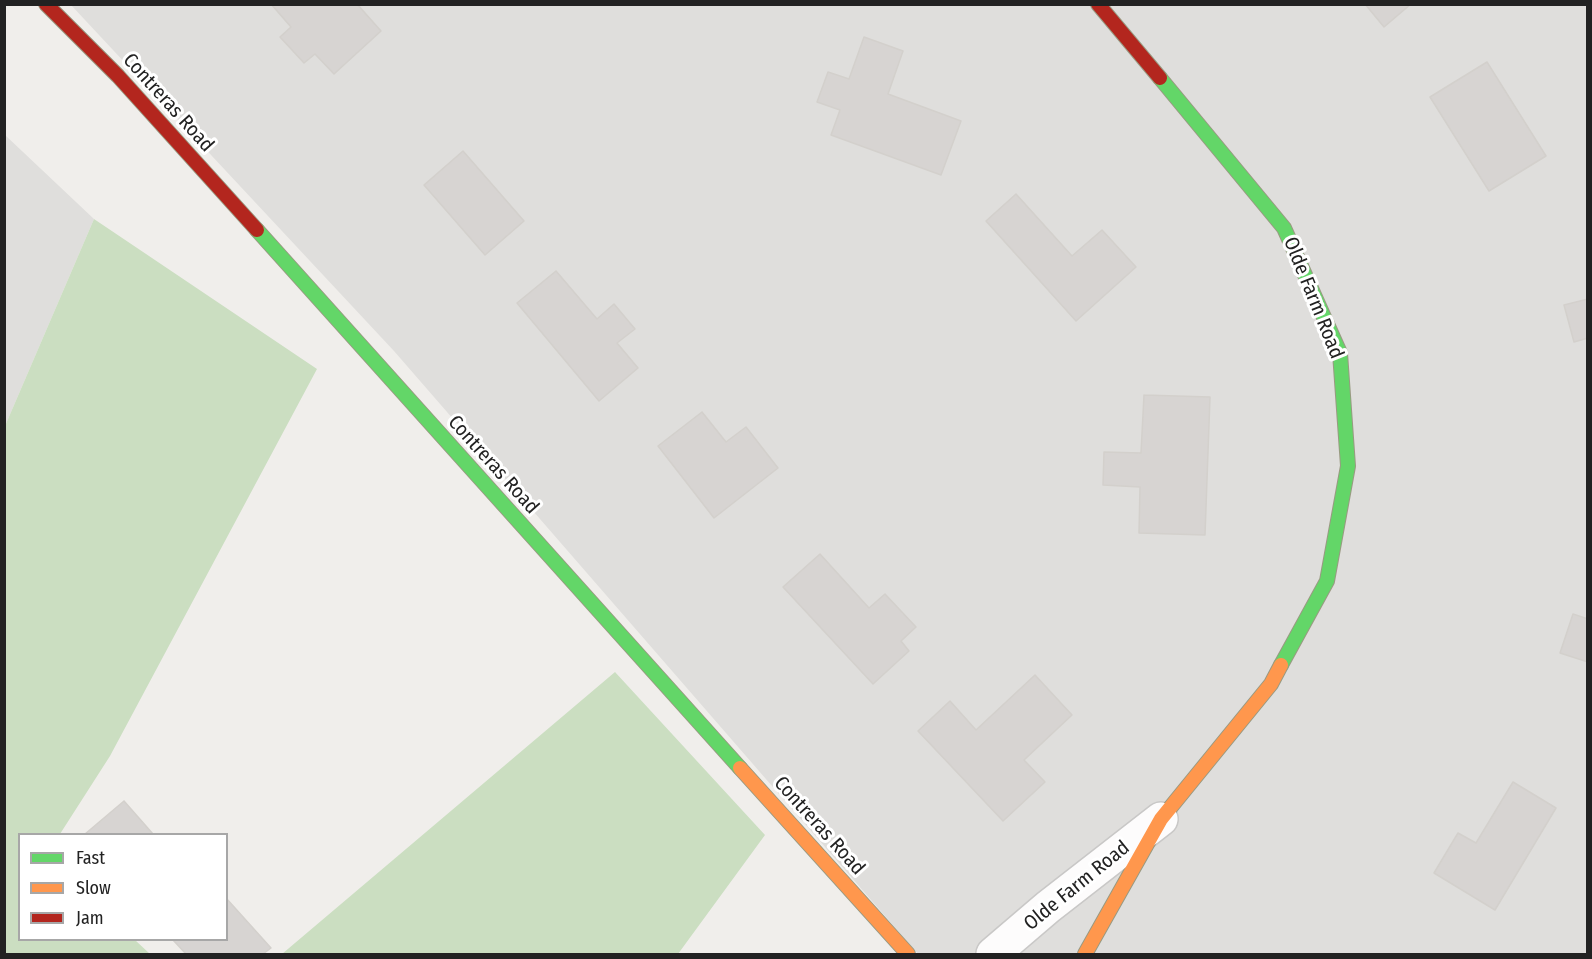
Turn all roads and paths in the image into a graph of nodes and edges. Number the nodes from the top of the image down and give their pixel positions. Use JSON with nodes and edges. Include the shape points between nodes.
{"nodes":[{"id":1,"x":46,"y":4,"type":"edge"},
{"id":2,"x":1107,"y":7,"type":"edge"},
{"id":3,"x":1161,"y":819,"type":"junction"},
{"id":4,"x":909,"y":954,"type":"edge"},
{"id":5,"x":993,"y":954,"type":"edge"},
{"id":6,"x":1085,"y":954,"type":"edge"}],
"edges":[{"from":1,"to":4,"type":"street","name":"Contreras Road","via":[[118,76]]},
{"from":2,"to":3,"type":"street","name":"Olde Farm Road","via":[[1284,228],[1340,353],[1348,466],[1327,581],[1271,684]]},
{"from":3,"to":5,"type":"street","name":"Olde Farm Road"},
{"from":3,"to":6,"type":"street","name":"Olde Farm Road"}]}
